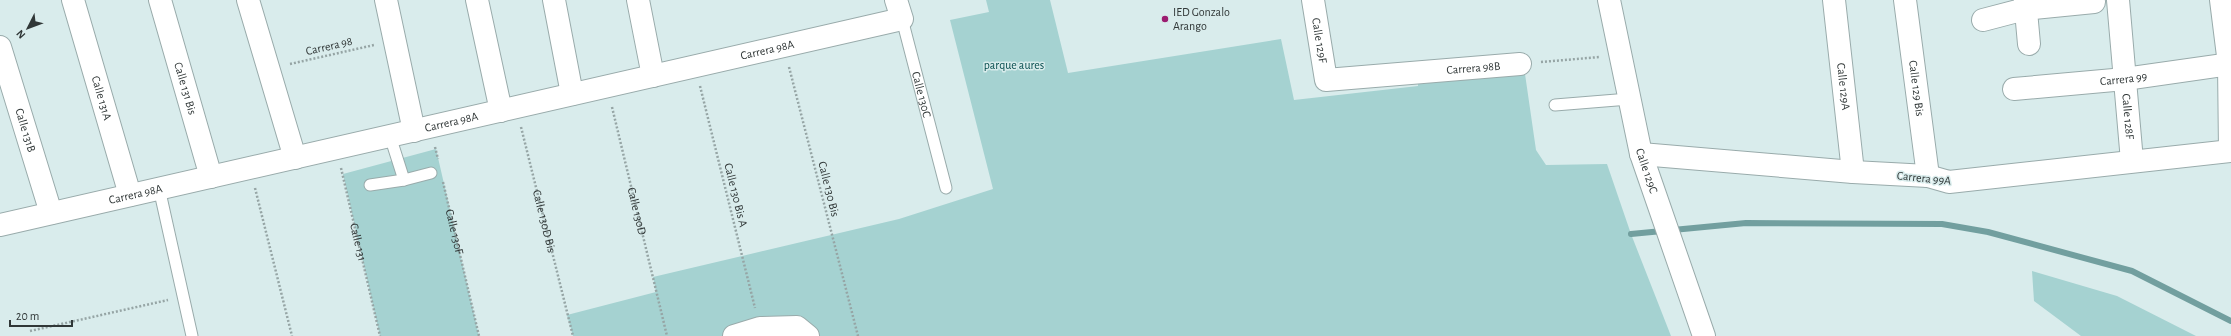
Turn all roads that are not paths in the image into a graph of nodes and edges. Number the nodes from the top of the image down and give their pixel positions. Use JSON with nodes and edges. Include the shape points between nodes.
{"nodes":[{"id":1,"x":73,"y":0,"type":"edge"},
{"id":2,"x":160,"y":0,"type":"edge"},
{"id":3,"x":248,"y":0,"type":"edge"},
{"id":4,"x":386,"y":0,"type":"edge"},
{"id":5,"x":478,"y":0,"type":"edge"},
{"id":6,"x":554,"y":0,"type":"edge"},
{"id":7,"x":638,"y":0,"type":"edge"},
{"id":8,"x":1318,"y":0,"type":"edge"},
{"id":9,"x":1609,"y":0,"type":"edge"},
{"id":10,"x":1834,"y":0,"type":"edge"},
{"id":11,"x":1905,"y":0,"type":"edge"},
{"id":12,"x":2118,"y":0,"type":"edge"},
{"id":13,"x":2221,"y":0,"type":"edge"},
{"id":14,"x":2094,"y":2,"type":"dead end"},
{"id":15,"x":2025,"y":5,"type":"edge"},
{"id":16,"x":899,"y":10,"type":"edge"},
{"id":17,"x":1983,"y":20,"type":"dead end"},
{"id":18,"x":2029,"y":44,"type":"dead end"},
{"id":19,"x":0,"y":47,"type":"edge"},
{"id":20,"x":1520,"y":64,"type":"road end"},
{"id":21,"x":2230,"y":64,"type":"edge"},
{"id":22,"x":653,"y":76,"type":"junction"},
{"id":23,"x":2125,"y":79,"type":"junction"},
{"id":24,"x":1326,"y":80,"type":"joint"},
{"id":25,"x":2014,"y":89,"type":"dead end"},
{"id":26,"x":572,"y":94,"type":"junction"},
{"id":27,"x":1629,"y":99,"type":"junction"},
{"id":28,"x":1554,"y":104,"type":"dead end"},
{"id":29,"x":508,"y":109,"type":"junction"},
{"id":30,"x":422,"y":129,"type":"junction"},
{"id":31,"x":390,"y":136,"type":"junction"},
{"id":32,"x":2231,"y":152,"type":"edge"},
{"id":33,"x":1641,"y":154,"type":"junction"},
{"id":34,"x":294,"y":158,"type":"junction"},
{"id":35,"x":2132,"y":161,"type":"junction"},
{"id":36,"x":1853,"y":172,"type":"junction"},
{"id":37,"x":431,"y":173,"type":"dead end"},
{"id":38,"x":1928,"y":176,"type":"junction"},
{"id":39,"x":211,"y":177,"type":"junction"},
{"id":40,"x":404,"y":180,"type":"junction"},
{"id":41,"x":370,"y":185,"type":"dead end"},
{"id":42,"x":159,"y":188,"type":"junction"},
{"id":43,"x":946,"y":188,"type":"dead end"},
{"id":44,"x":130,"y":196,"type":"junction"},
{"id":45,"x":51,"y":213,"type":"junction"},
{"id":46,"x":0,"y":225,"type":"edge"},
{"id":47,"x":803,"y":332,"type":"edge"},
{"id":48,"x":192,"y":336,"type":"edge"},
{"id":49,"x":734,"y":336,"type":"edge"},
{"id":50,"x":1704,"y":336,"type":"edge"}],
"edges":[{"from":1,"to":44,"type":"street","name":"Calle 131A"},
{"from":2,"to":39,"type":"street","name":"Calle 131 Bis"},
{"from":3,"to":34,"type":"street"},
{"from":4,"to":30,"type":"street","via":[[394,40]]},
{"from":5,"to":29,"type":"street"},
{"from":6,"to":26,"type":"street"},
{"from":7,"to":22,"type":"street"},
{"from":8,"to":24,"type":"street","name":"Calle 129F"},
{"from":9,"to":27,"type":"street","name":"Calle 129C"},
{"from":10,"to":36,"type":"street","name":"Calle 129A"},
{"from":11,"to":38,"type":"street","name":"Calle 129 Bis"},
{"from":12,"to":23,"type":"street","name":"Calle 128F"},
{"from":13,"to":21,"type":"street"},
{"from":14,"to":15,"type":"street"},
{"from":15,"to":17,"type":"street"},
{"from":15,"to":18,"type":"street"},
{"from":16,"to":22,"type":"street","name":"Carrera 98A","via":[[783,46]]},
{"from":16,"to":43,"type":"lane","name":"Calle 130C"},
{"from":19,"to":45,"type":"street","name":"Calle 131B"},
{"from":20,"to":24,"type":"street","name":"Carrera 98B"},
{"from":21,"to":23,"type":"street","name":"Carrera 99"},
{"from":21,"to":32,"type":"street"},
{"from":22,"to":26,"type":"street","name":"Carrera 98A"},
{"from":23,"to":25,"type":"street","name":"Carrera 99"},
{"from":23,"to":35,"type":"street","name":"Calle 128F"},
{"from":26,"to":29,"type":"street","name":"Carrera 98A"},
{"from":27,"to":28,"type":"lane"},
{"from":27,"to":33,"type":"street","name":"Calle 129C"},
{"from":29,"to":30,"type":"street","name":"Carrera 98A"},
{"from":30,"to":31,"type":"street","name":"Carrera 98A"},
{"from":31,"to":34,"type":"street","name":"Carrera 98A"},
{"from":31,"to":40,"type":"lane"},
{"from":32,"to":35,"type":"street","name":"Carrera 99A"},
{"from":33,"to":36,"type":"street","name":"Carrera 99A"},
{"from":33,"to":50,"type":"street","name":"Calle 129C"},
{"from":34,"to":39,"type":"street","name":"Carrera 98A"},
{"from":35,"to":38,"type":"street","name":"Carrera 99A","via":[[1949,182]]},
{"from":36,"to":38,"type":"street","name":"Carrera 99A"},
{"from":37,"to":40,"type":"lane"},
{"from":39,"to":42,"type":"street","name":"Carrera 98A"},
{"from":40,"to":41,"type":"lane"},
{"from":42,"to":44,"type":"street","name":"Carrera 98A"},
{"from":42,"to":48,"type":"lane"},
{"from":44,"to":45,"type":"street","name":"Carrera 98A"},
{"from":45,"to":46,"type":"street","name":"Carrera 98A"},
{"from":47,"to":49,"type":"street","via":[[760,328]]}]}
